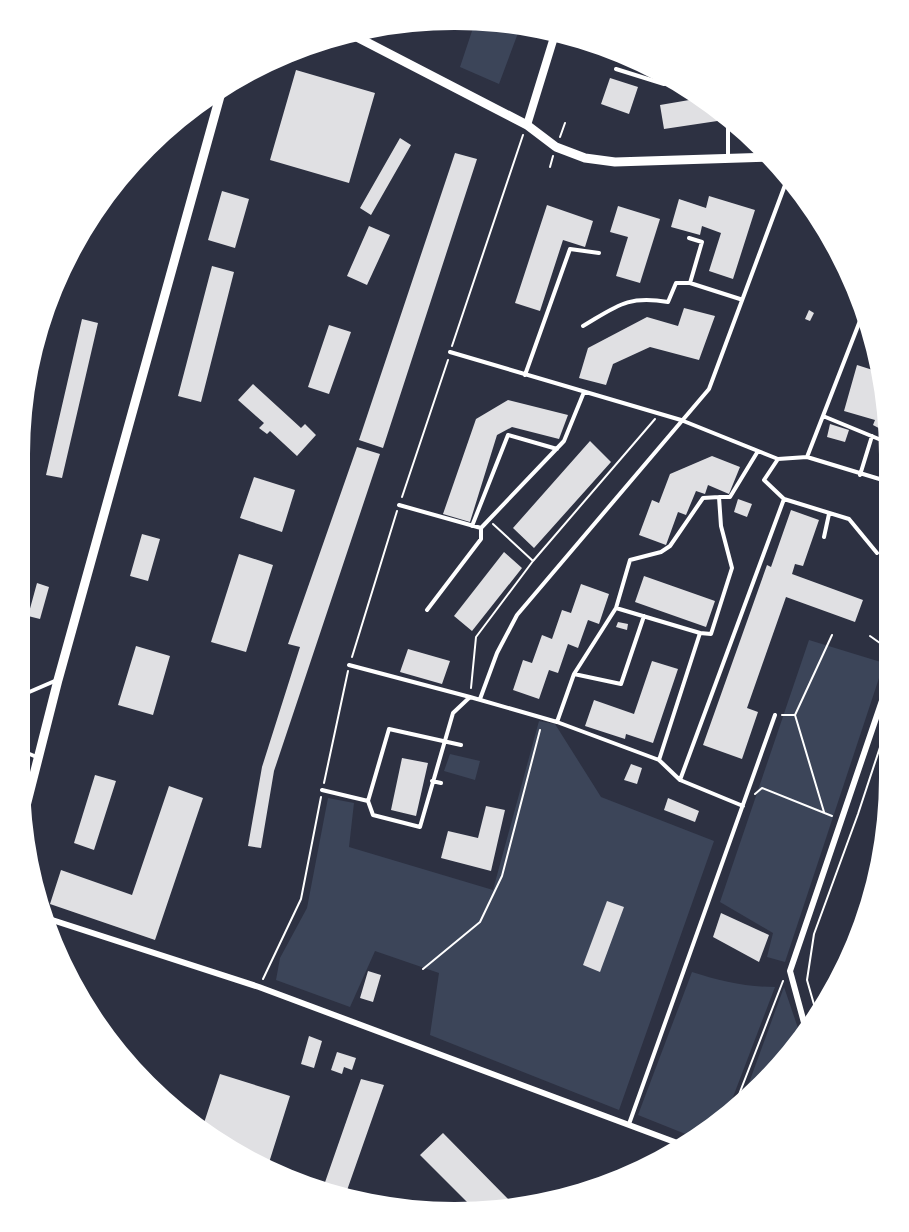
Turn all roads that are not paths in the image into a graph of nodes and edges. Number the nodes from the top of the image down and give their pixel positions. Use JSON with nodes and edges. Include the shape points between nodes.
{"nodes":[{"id":1,"x":363,"y":40,"type":"edge"},
{"id":2,"x":552,"y":41,"type":"edge"},
{"id":3,"x":616,"y":69,"type":"dead end"},
{"id":4,"x":657,"y":82,"type":"edge"},
{"id":5,"x":218,"y":103,"type":"edge"},
{"id":6,"x":527,"y":125,"type":"junction"},
{"id":7,"x":728,"y":130,"type":"edge"},
{"id":8,"x":758,"y":158,"type":"edge"},
{"id":9,"x":728,"y":159,"type":"junction"},
{"id":10,"x":784,"y":187,"type":"edge"},
{"id":11,"x":689,"y":238,"type":"dead end"},
{"id":12,"x":599,"y":254,"type":"dead end"},
{"id":13,"x":690,"y":283,"type":"junction"},
{"id":14,"x":740,"y":299,"type":"junction"},
{"id":15,"x":858,"y":325,"type":"edge"},
{"id":16,"x":583,"y":326,"type":"dead end"},
{"id":17,"x":450,"y":352,"type":"road end"},
{"id":18,"x":525,"y":375,"type":"junction"},
{"id":19,"x":584,"y":392,"type":"junction"},
{"id":20,"x":823,"y":416,"type":"junction"},
{"id":21,"x":681,"y":420,"type":"junction"},
{"id":22,"x":872,"y":436,"type":"junction"},
{"id":23,"x":878,"y":439,"type":"edge"},
{"id":24,"x":557,"y":449,"type":"junction"},
{"id":25,"x":758,"y":451,"type":"junction"},
{"id":26,"x":807,"y":457,"type":"junction"},
{"id":27,"x":778,"y":459,"type":"junction"},
{"id":28,"x":860,"y":475,"type":"junction"},
{"id":29,"x":879,"y":479,"type":"edge"},
{"id":30,"x":719,"y":497,"type":"junction"},
{"id":31,"x":784,"y":499,"type":"junction"},
{"id":32,"x":399,"y":505,"type":"road end"},
{"id":33,"x":829,"y":514,"type":"junction"},
{"id":34,"x":472,"y":526,"type":"junction"},
{"id":35,"x":481,"y":528,"type":"junction"},
{"id":36,"x":824,"y":537,"type":"dead end"},
{"id":37,"x":877,"y":553,"type":"dead end"},
{"id":38,"x":616,"y":608,"type":"junction"},
{"id":39,"x":427,"y":610,"type":"dead end"},
{"id":40,"x":644,"y":615,"type":"junction"},
{"id":41,"x":700,"y":633,"type":"junction"},
{"id":42,"x":349,"y":665,"type":"road end"},
{"id":43,"x":574,"y":674,"type":"junction"},
{"id":44,"x":58,"y":680,"type":"junction"},
{"id":45,"x":30,"y":692,"type":"edge"},
{"id":46,"x":470,"y":697,"type":"junction"},
{"id":47,"x":480,"y":699,"type":"junction"},
{"id":48,"x":879,"y":709,"type":"edge"},
{"id":49,"x":775,"y":715,"type":"road end"},
{"id":50,"x":557,"y":722,"type":"junction"},
{"id":51,"x":444,"y":741,"type":"junction"},
{"id":52,"x":461,"y":745,"type":"dead end"},
{"id":53,"x":30,"y":754,"type":"edge"},
{"id":54,"x":39,"y":758,"type":"junction"},
{"id":55,"x":659,"y":760,"type":"junction"},
{"id":56,"x":680,"y":780,"type":"junction"},
{"id":57,"x":432,"y":781,"type":"junction"},
{"id":58,"x":441,"y":783,"type":"dead end"},
{"id":59,"x":30,"y":790,"type":"edge"},
{"id":60,"x":322,"y":790,"type":"road end"},
{"id":61,"x":368,"y":801,"type":"junction"},
{"id":62,"x":743,"y":806,"type":"junction"},
{"id":63,"x":55,"y":921,"type":"edge"},
{"id":64,"x":803,"y":1019,"type":"edge"},
{"id":65,"x":629,"y":1124,"type":"junction"},
{"id":66,"x":673,"y":1141,"type":"edge"}],
"edges":[{"from":1,"to":6,"type":"main road"},
{"from":2,"to":6,"type":"street"},
{"from":3,"to":4,"type":"lane"},
{"from":5,"to":44,"type":"main road"},
{"from":6,"to":9,"type":"main road","via":[[556,147],[585,158],[615,162]]},
{"from":7,"to":9,"type":"lane"},
{"from":8,"to":9,"type":"main road"},
{"from":10,"to":14,"type":"lane"},
{"from":11,"to":13,"type":"lane","via":[[702,242]]},
{"from":12,"to":18,"type":"lane","via":[[570,249]]},
{"from":13,"to":14,"type":"lane"},
{"from":13,"to":16,"type":"lane","via":[[676,283],[668,302],[645,298],[622,302]]},
{"from":14,"to":21,"type":"lane","via":[[709,389]]},
{"from":15,"to":20,"type":"lane"},
{"from":17,"to":18,"type":"lane"},
{"from":18,"to":19,"type":"lane"},
{"from":19,"to":21,"type":"lane"},
{"from":19,"to":24,"type":"lane"},
{"from":20,"to":22,"type":"lane"},
{"from":20,"to":26,"type":"lane"},
{"from":21,"to":25,"type":"lane"},
{"from":21,"to":47,"type":"lane","via":[[517,615]]},
{"from":22,"to":23,"type":"lane"},
{"from":22,"to":28,"type":"lane"},
{"from":24,"to":34,"type":"lane","via":[[508,435]]},
{"from":24,"to":35,"type":"lane"},
{"from":25,"to":27,"type":"lane"},
{"from":25,"to":30,"type":"lane","via":[[730,498]]},
{"from":26,"to":27,"type":"lane"},
{"from":26,"to":28,"type":"lane"},
{"from":27,"to":31,"type":"lane","via":[[764,480]]},
{"from":28,"to":29,"type":"lane"},
{"from":30,"to":38,"type":"lane","via":[[703,498],[670,546],[630,560]]},
{"from":30,"to":41,"type":"lane","via":[[721,526],[732,568],[711,634]]},
{"from":31,"to":33,"type":"lane"},
{"from":31,"to":56,"type":"lane"},
{"from":32,"to":34,"type":"lane"},
{"from":33,"to":36,"type":"lane"},
{"from":33,"to":37,"type":"lane","via":[[849,519]]},
{"from":34,"to":35,"type":"lane"},
{"from":35,"to":39,"type":"lane","via":[[482,539]]},
{"from":38,"to":40,"type":"lane"},
{"from":38,"to":43,"type":"lane"},
{"from":40,"to":41,"type":"lane"},
{"from":40,"to":43,"type":"lane","via":[[621,684]]},
{"from":41,"to":55,"type":"lane"},
{"from":42,"to":46,"type":"lane"},
{"from":43,"to":50,"type":"lane"},
{"from":44,"to":45,"type":"lane"},
{"from":44,"to":54,"type":"main road"},
{"from":46,"to":47,"type":"lane"},
{"from":46,"to":51,"type":"lane","via":[[453,713]]},
{"from":47,"to":50,"type":"lane"},
{"from":48,"to":64,"type":"street","via":[[790,971]]},
{"from":49,"to":62,"type":"lane"},
{"from":50,"to":55,"type":"lane"},
{"from":51,"to":52,"type":"lane"},
{"from":51,"to":57,"type":"lane"},
{"from":51,"to":61,"type":"lane","via":[[389,729]]},
{"from":53,"to":54,"type":"lane"},
{"from":54,"to":59,"type":"main road"},
{"from":55,"to":56,"type":"lane"},
{"from":56,"to":62,"type":"lane"},
{"from":57,"to":58,"type":"lane"},
{"from":57,"to":61,"type":"lane","via":[[420,827],[374,814]]},
{"from":60,"to":61,"type":"lane"},
{"from":62,"to":65,"type":"lane"},
{"from":63,"to":65,"type":"street","via":[[259,987]]},
{"from":65,"to":66,"type":"street"}]}
